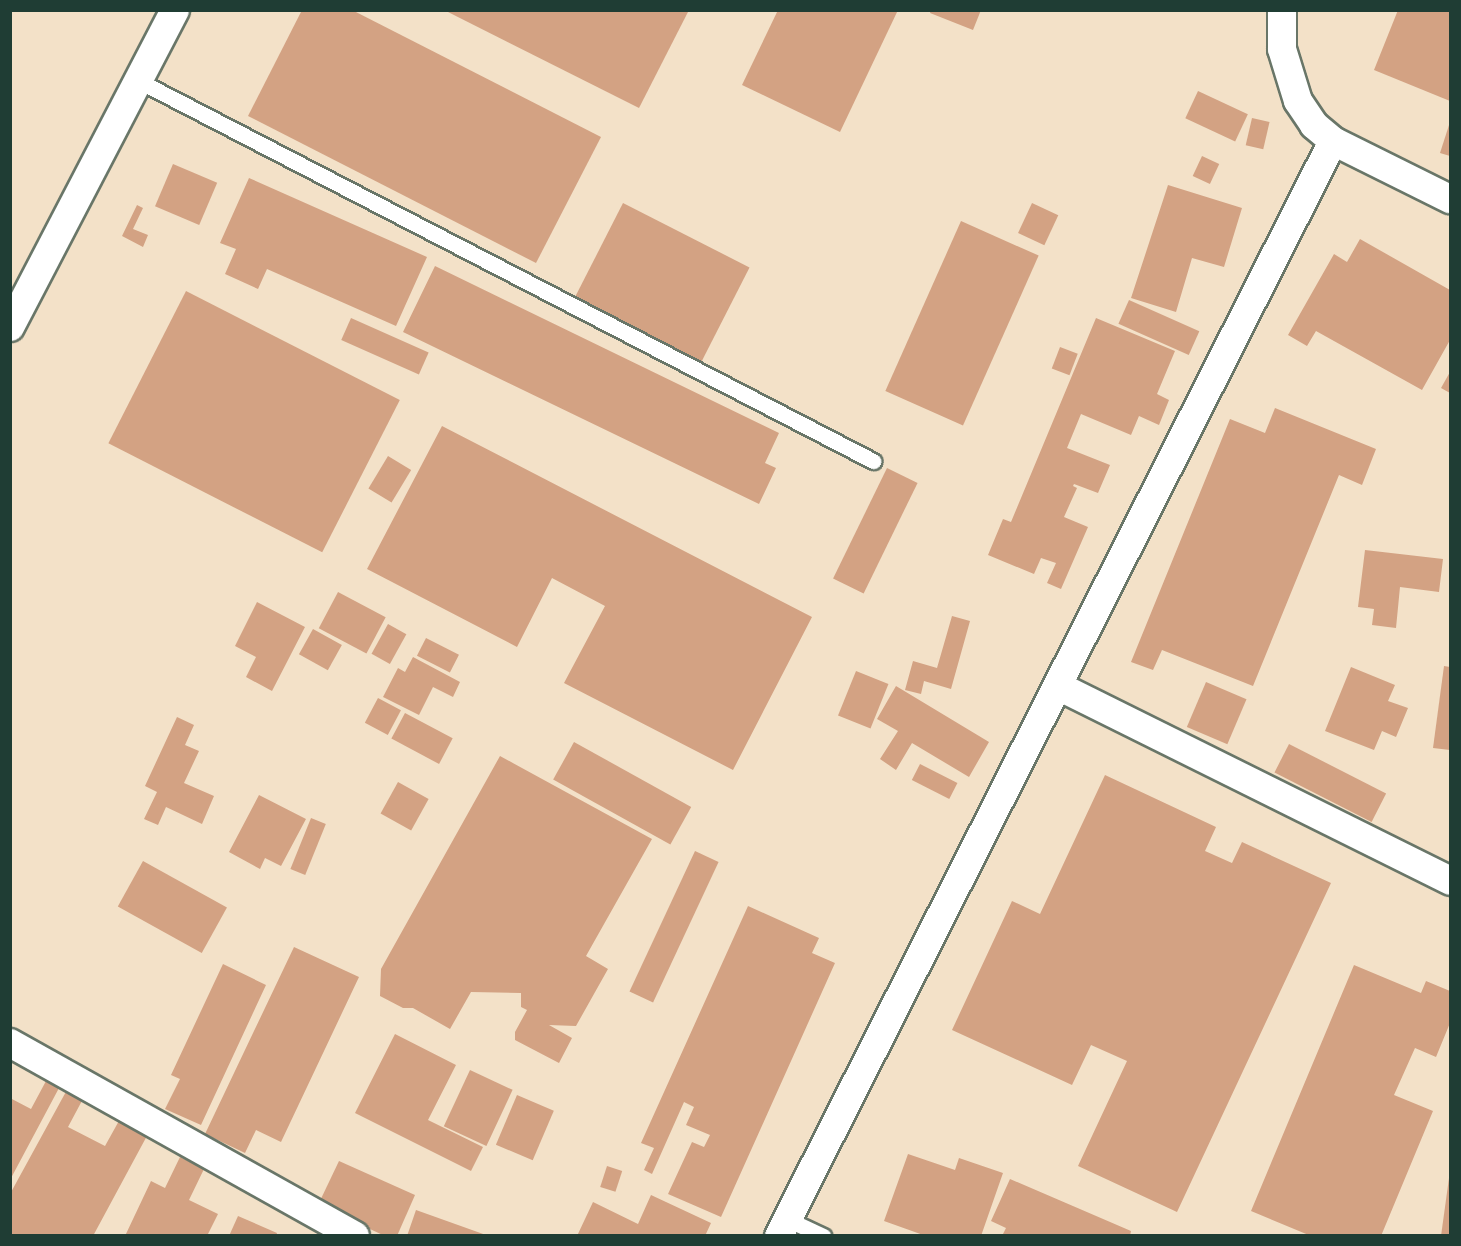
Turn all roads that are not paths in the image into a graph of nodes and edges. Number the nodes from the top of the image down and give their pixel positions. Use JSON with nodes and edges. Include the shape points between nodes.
{"nodes":[{"id":1,"x":175,"y":10,"type":"edge"},
{"id":2,"x":1282,"y":10,"type":"edge"},
{"id":3,"x":139,"y":81,"type":"junction"},
{"id":4,"x":1333,"y":141,"type":"junction"},
{"id":5,"x":1450,"y":199,"type":"edge"},
{"id":6,"x":10,"y":327,"type":"edge"},
{"id":7,"x":873,"y":461,"type":"dead end"},
{"id":8,"x":1058,"y":686,"type":"junction"},
{"id":9,"x":1450,"y":881,"type":"edge"},
{"id":10,"x":10,"y":1043,"type":"edge"},
{"id":11,"x":784,"y":1228,"type":"edge"},
{"id":12,"x":355,"y":1236,"type":"edge"},
{"id":13,"x":823,"y":1236,"type":"edge"}],
"edges":[{"from":1,"to":3,"type":"street"},
{"from":2,"to":4,"type":"street","via":[[1282,49],[1298,101],[1314,125]]},
{"from":3,"to":6,"type":"street"},
{"from":3,"to":7,"type":"lane"},
{"from":4,"to":5,"type":"street"},
{"from":4,"to":8,"type":"street"},
{"from":8,"to":9,"type":"street"},
{"from":8,"to":11,"type":"street"},
{"from":10,"to":12,"type":"street"},
{"from":11,"to":13,"type":"lane"}]}
